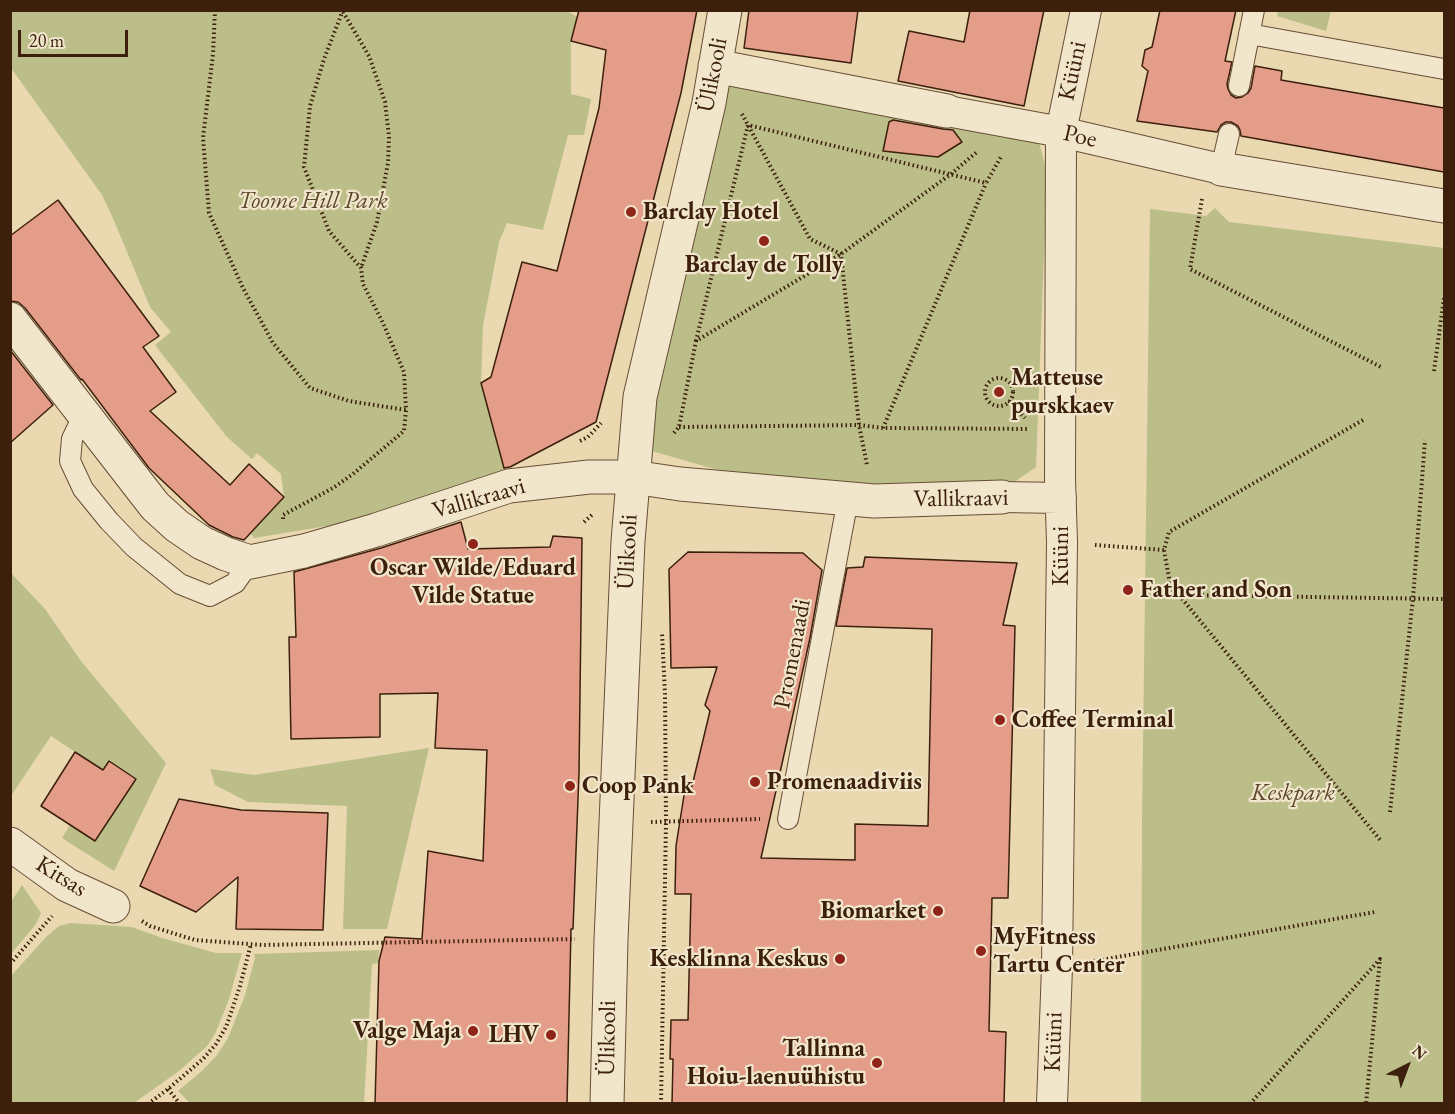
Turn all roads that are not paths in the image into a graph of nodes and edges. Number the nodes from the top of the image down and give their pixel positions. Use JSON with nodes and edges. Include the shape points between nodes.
{"nodes":[{"id":1,"x":725,"y":10,"type":"edge"},
{"id":2,"x":1086,"y":10,"type":"edge"},
{"id":3,"x":1254,"y":10,"type":"edge"},
{"id":4,"x":1249,"y":34,"type":"junction"},
{"id":5,"x":716,"y":66,"type":"junction"},
{"id":6,"x":1444,"y":69,"type":"edge"},
{"id":7,"x":1239,"y":86,"type":"dead end"},
{"id":8,"x":947,"y":111,"type":"joint"},
{"id":9,"x":1061,"y":132,"type":"junction"},
{"id":10,"x":1229,"y":134,"type":"dead end"},
{"id":11,"x":1215,"y":167,"type":"junction"},
{"id":12,"x":1444,"y":206,"type":"edge"},
{"id":13,"x":10,"y":319,"type":"edge"},
{"id":14,"x":84,"y":414,"type":"junction"},
{"id":15,"x":633,"y":477,"type":"junction"},
{"id":16,"x":1002,"y":497,"type":"joint"},
{"id":17,"x":1061,"y":498,"type":"junction"},
{"id":18,"x":848,"y":499,"type":"junction"},
{"id":19,"x":250,"y":562,"type":"junction"},
{"id":20,"x":788,"y":819,"type":"road end"},
{"id":21,"x":10,"y":844,"type":"edge"},
{"id":22,"x":113,"y":906,"type":"dead end"},
{"id":23,"x":607,"y":1104,"type":"edge"},
{"id":24,"x":1052,"y":1104,"type":"edge"}],
"edges":[{"from":1,"to":5,"type":"street","name":"Ülikooli"},
{"from":2,"to":9,"type":"street","name":"Küüni"},
{"from":3,"to":4,"type":"lane"},
{"from":4,"to":6,"type":"lane"},
{"from":4,"to":7,"type":"lane"},
{"from":5,"to":8,"type":"street","name":"Poe"},
{"from":5,"to":15,"type":"street","name":"Ülikooli","via":[[640,397]]},
{"from":8,"to":9,"type":"street","name":"Poe"},
{"from":9,"to":11,"type":"street","name":"Poe"},
{"from":9,"to":17,"type":"street","name":"Küüni","via":[[1049,429]]},
{"from":10,"to":11,"type":"lane"},
{"from":11,"to":12,"type":"street","name":"Poe"},
{"from":13,"to":14,"type":"street"},
{"from":14,"to":19,"type":"street","via":[[155,506],[177,526],[202,543]]},
{"from":14,"to":19,"type":"lane","via":[[72,439],[70,461],[83,489],[134,547],[180,584],[210,596],[235,583]]},
{"from":15,"to":18,"type":"street","name":"Vallikraavi"},
{"from":15,"to":19,"type":"street","name":"Vallikraavi","via":[[589,477],[509,486],[376,530]]},
{"from":15,"to":23,"type":"street","name":"Ülikooli"},
{"from":16,"to":17,"type":"street","name":"Vallikraavi"},
{"from":16,"to":18,"type":"street","name":"Vallikraavi"},
{"from":17,"to":24,"type":"street","name":"Küüni"},
{"from":18,"to":20,"type":"lane","name":"Promenaadi"},
{"from":21,"to":22,"type":"street","name":"Kitsas","via":[[67,885]]}]}
